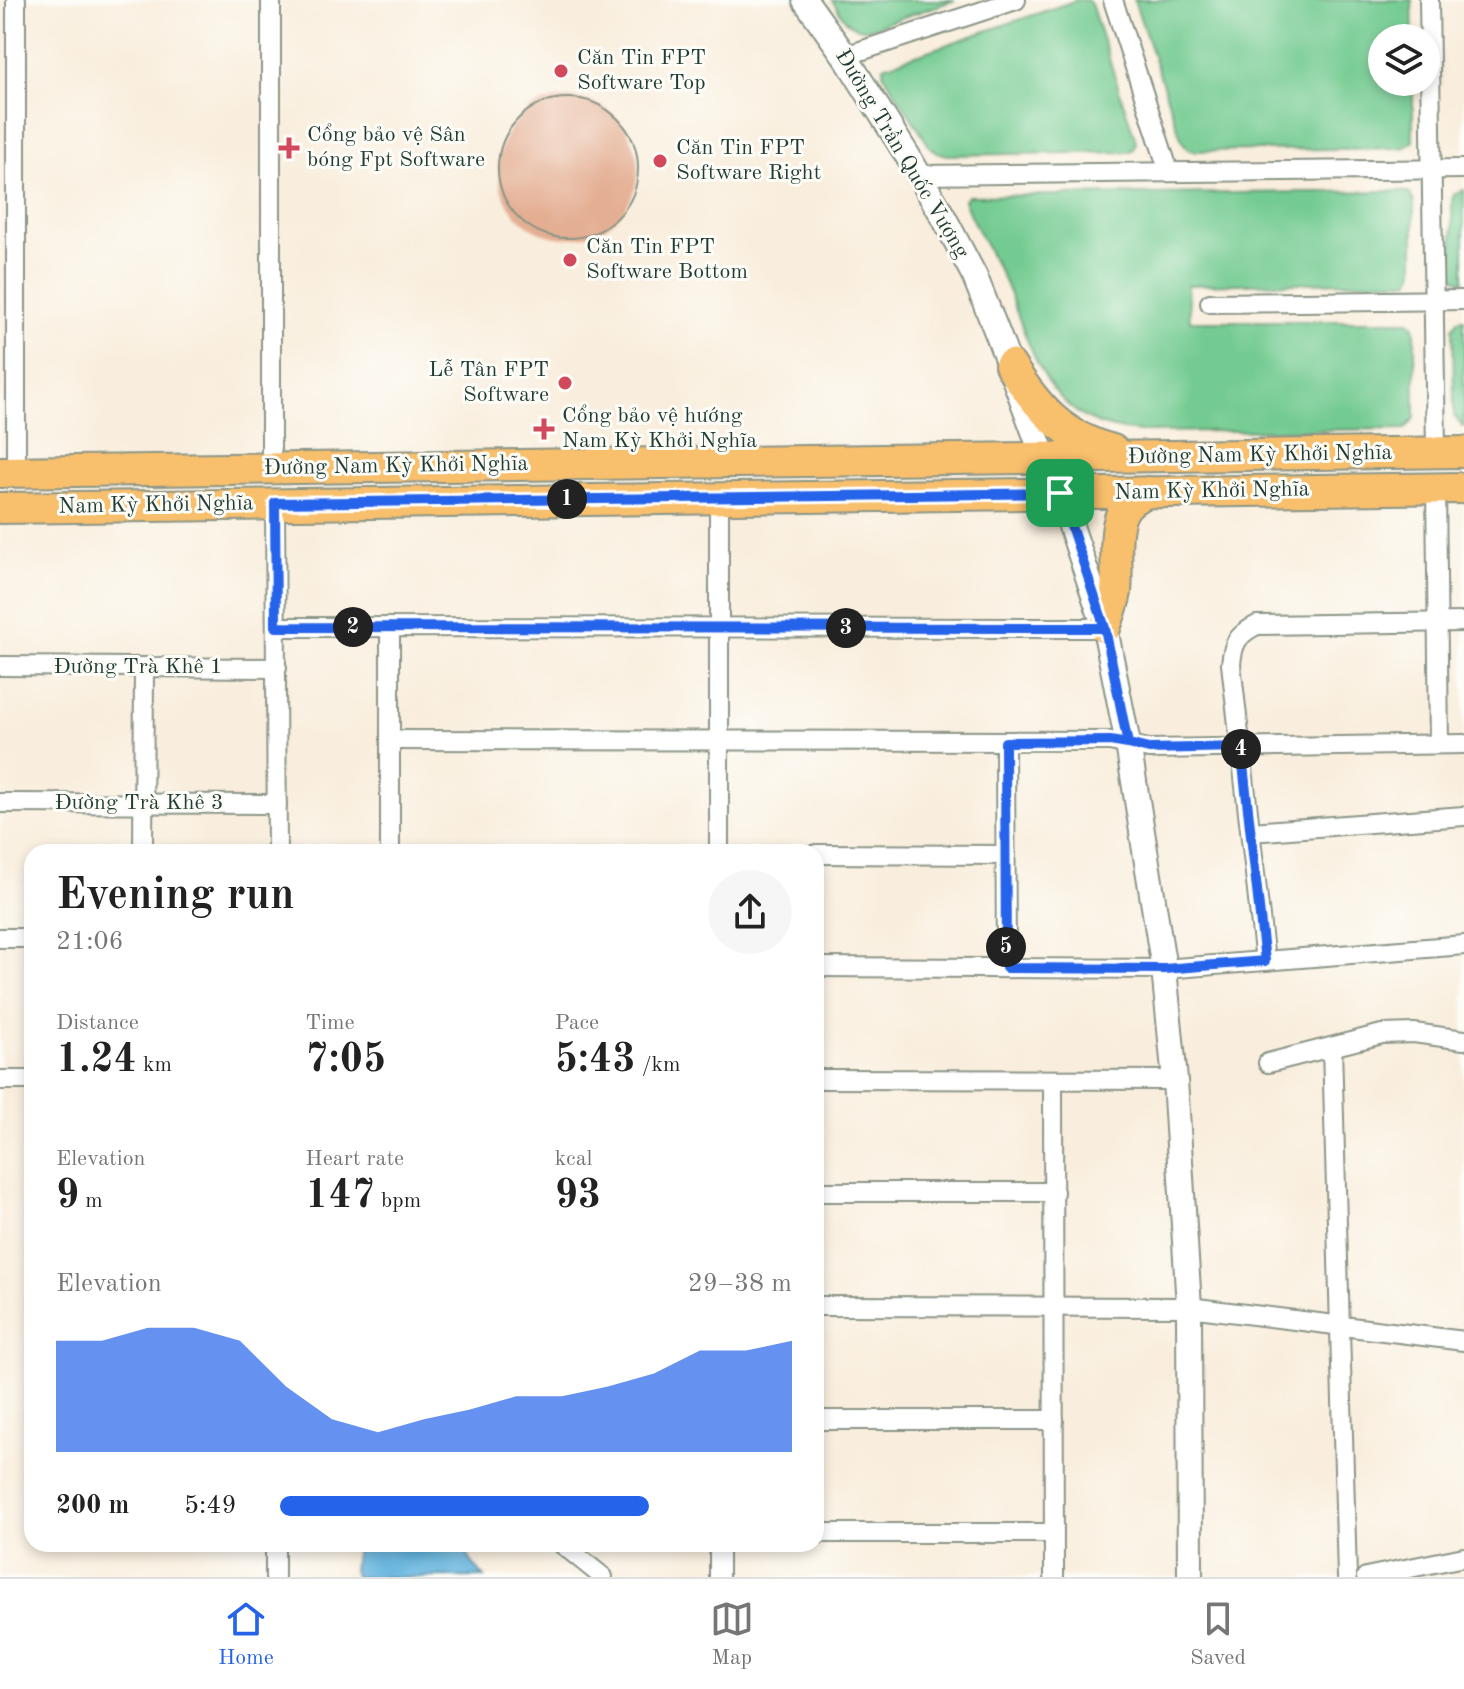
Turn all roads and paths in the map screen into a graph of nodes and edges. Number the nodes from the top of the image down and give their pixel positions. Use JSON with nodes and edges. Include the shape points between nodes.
{"nodes":[{"id":1,"x":16,"y":0,"type":"edge"},
{"id":2,"x":271,"y":0,"type":"edge"},
{"id":3,"x":805,"y":0,"type":"edge"},
{"id":4,"x":1016,"y":0,"type":"edge"},
{"id":5,"x":1113,"y":0,"type":"edge"},
{"id":6,"x":1429,"y":0,"type":"edge"},
{"id":7,"x":845,"y":56,"type":"junction"},
{"id":8,"x":1464,"y":169,"type":"edge"},
{"id":9,"x":1431,"y":170,"type":"junction"},
{"id":10,"x":1169,"y":172,"type":"junction"},
{"id":11,"x":919,"y":175,"type":"junction"},
{"id":12,"x":1433,"y":300,"type":"junction"},
{"id":13,"x":1464,"y":300,"type":"edge"},
{"id":14,"x":1210,"y":303,"type":"dead end"},
{"id":15,"x":1010,"y":365,"type":"junction"},
{"id":16,"x":1450,"y":452,"type":"edge"},
{"id":17,"x":1142,"y":456,"type":"junction"},
{"id":18,"x":1044,"y":458,"type":"junction"},
{"id":19,"x":271,"y":468,"type":"junction"},
{"id":20,"x":8,"y":472,"type":"edge"},
{"id":21,"x":1450,"y":488,"type":"edge"},
{"id":22,"x":1148,"y":492,"type":"junction"},
{"id":23,"x":1060,"y":493,"type":"junction"},
{"id":24,"x":719,"y":497,"type":"junction"},
{"id":25,"x":275,"y":503,"type":"junction"},
{"id":26,"x":0,"y":508,"type":"edge"},
{"id":27,"x":1464,"y":622,"type":"edge"},
{"id":28,"x":1438,"y":623,"type":"junction"},
{"id":29,"x":276,"y":627,"type":"junction"},
{"id":30,"x":390,"y":627,"type":"junction"},
{"id":31,"x":720,"y":628,"type":"junction"},
{"id":32,"x":1105,"y":628,"type":"junction"},
{"id":33,"x":0,"y":666,"type":"edge"},
{"id":34,"x":144,"y":667,"type":"junction"},
{"id":35,"x":277,"y":668,"type":"junction"},
{"id":36,"x":391,"y":740,"type":"junction"},
{"id":37,"x":719,"y":740,"type":"junction"},
{"id":38,"x":1005,"y":742,"type":"junction"},
{"id":39,"x":1128,"y":744,"type":"junction"},
{"id":40,"x":1439,"y":744,"type":"junction"},
{"id":41,"x":1464,"y":744,"type":"edge"},
{"id":42,"x":1241,"y":747,"type":"junction"},
{"id":43,"x":0,"y":803,"type":"edge"},
{"id":44,"x":143,"y":803,"type":"junction"},
{"id":45,"x":277,"y":804,"type":"junction"},
{"id":46,"x":1464,"y":816,"type":"edge"},
{"id":47,"x":1251,"y":832,"type":"junction"},
{"id":48,"x":143,"y":844,"type":"edge"},
{"id":49,"x":277,"y":844,"type":"edge"},
{"id":50,"x":390,"y":844,"type":"edge"},
{"id":51,"x":719,"y":844,"type":"edge"},
{"id":52,"x":824,"y":854,"type":"edge"},
{"id":53,"x":1006,"y":855,"type":"junction"},
{"id":54,"x":0,"y":938,"type":"edge"},
{"id":55,"x":24,"y":938,"type":"edge"},
{"id":56,"x":1464,"y":945,"type":"edge"},
{"id":57,"x":1265,"y":961,"type":"junction"},
{"id":58,"x":824,"y":967,"type":"edge"},
{"id":59,"x":1006,"y":968,"type":"junction"},
{"id":60,"x":1164,"y":969,"type":"junction"},
{"id":61,"x":1464,"y":1040,"type":"edge"},
{"id":62,"x":1332,"y":1047,"type":"junction"},
{"id":63,"x":1268,"y":1063,"type":"dead end"},
{"id":64,"x":824,"y":1079,"type":"edge"},
{"id":65,"x":0,"y":1080,"type":"edge"},
{"id":66,"x":24,"y":1080,"type":"edge"},
{"id":67,"x":1053,"y":1080,"type":"junction"},
{"id":68,"x":1175,"y":1080,"type":"junction"},
{"id":69,"x":824,"y":1192,"type":"edge"},
{"id":70,"x":1054,"y":1192,"type":"junction"},
{"id":71,"x":824,"y":1306,"type":"edge"},
{"id":72,"x":1055,"y":1307,"type":"junction"},
{"id":73,"x":1189,"y":1307,"type":"junction"},
{"id":74,"x":1340,"y":1326,"type":"junction"},
{"id":75,"x":1464,"y":1341,"type":"edge"},
{"id":76,"x":824,"y":1420,"type":"edge"},
{"id":77,"x":1054,"y":1420,"type":"junction"},
{"id":78,"x":824,"y":1533,"type":"edge"},
{"id":79,"x":1054,"y":1533,"type":"junction"},
{"id":80,"x":275,"y":1552,"type":"edge"},
{"id":81,"x":572,"y":1552,"type":"edge"},
{"id":82,"x":719,"y":1552,"type":"edge"},
{"id":83,"x":1464,"y":1557,"type":"edge"},
{"id":84,"x":275,"y":1577,"type":"edge"},
{"id":85,"x":603,"y":1577,"type":"edge"},
{"id":86,"x":719,"y":1577,"type":"edge"},
{"id":87,"x":1054,"y":1577,"type":"edge"},
{"id":88,"x":1190,"y":1577,"type":"edge"},
{"id":89,"x":1347,"y":1577,"type":"edge"},
{"id":90,"x":1366,"y":1577,"type":"edge"}],
"edges":[{"from":1,"to":20,"type":"street"},
{"from":2,"to":19,"type":"street"},
{"from":3,"to":7,"type":"street","name":"Đường Trần Quốc Vượng"},
{"from":4,"to":7,"type":"street"},
{"from":5,"to":10,"type":"street"},
{"from":6,"to":9,"type":"street"},
{"from":7,"to":11,"type":"street","name":"Đường Trần Quốc Vượng"},
{"from":8,"to":9,"type":"street"},
{"from":9,"to":10,"type":"street"},
{"from":9,"to":12,"type":"street"},
{"from":10,"to":11,"type":"street"},
{"from":11,"to":15,"type":"street","name":"Đường Trần Quốc Vượng","via":[[975,277]]},
{"from":12,"to":13,"type":"street"},
{"from":12,"to":14,"type":"street"},
{"from":12,"to":16,"type":"street"},
{"from":15,"to":17,"type":"main road","via":[[1039,406],[1062,427],[1092,443]]},
{"from":15,"to":18,"type":"street","name":"Đường Trần Quốc Vượng"},
{"from":16,"to":17,"type":"main road","name":"Đường Nam Kỳ Khởi Nghĩa"},
{"from":17,"to":18,"type":"main road","name":"Đường Nam Kỳ Khởi Nghĩa"},
{"from":18,"to":19,"type":"main road","name":"Đường Nam Kỳ Khởi Nghĩa"},
{"from":18,"to":23,"type":"street","name":"Đường Trần Quốc Vượng"},
{"from":19,"to":20,"type":"main road","name":"Đường Nam Kỳ Khởi Nghĩa"},
{"from":21,"to":22,"type":"main road","name":"Nam Kỳ Khởi Nghĩa"},
{"from":21,"to":28,"type":"street"},
{"from":22,"to":23,"type":"main road","name":"Nam Kỳ Khởi Nghĩa"},
{"from":22,"to":32,"type":"main road","via":[[1121,514],[1115,595]]},
{"from":23,"to":24,"type":"main road","name":"Nam Kỳ Khởi Nghĩa"},
{"from":23,"to":32,"type":"street","name":"Đường Trần Quốc Vượng"},
{"from":24,"to":25,"type":"main road","name":"Nam Kỳ Khởi Nghĩa"},
{"from":24,"to":31,"type":"street"},
{"from":25,"to":26,"type":"main road","name":"Nam Kỳ Khởi Nghĩa"},
{"from":25,"to":29,"type":"street"},
{"from":27,"to":28,"type":"street"},
{"from":28,"to":40,"type":"street"},
{"from":28,"to":42,"type":"street","via":[[1270,624],[1245,631],[1236,641],[1231,664]]},
{"from":29,"to":30,"type":"street"},
{"from":29,"to":35,"type":"street"},
{"from":30,"to":31,"type":"street"},
{"from":30,"to":36,"type":"street"},
{"from":31,"to":32,"type":"street"},
{"from":31,"to":37,"type":"street"},
{"from":32,"to":39,"type":"street","name":"Đường Trần Quốc Vượng"},
{"from":33,"to":34,"type":"street","name":"Đường Trà Khê 1"},
{"from":34,"to":35,"type":"street","name":"Đường Trà Khê 1"},
{"from":34,"to":44,"type":"street"},
{"from":35,"to":45,"type":"street"},
{"from":36,"to":37,"type":"street"},
{"from":36,"to":50,"type":"street"},
{"from":37,"to":38,"type":"street"},
{"from":37,"to":51,"type":"street"},
{"from":38,"to":39,"type":"street"},
{"from":38,"to":53,"type":"street"},
{"from":39,"to":42,"type":"street","via":[[1149,749]]},
{"from":39,"to":60,"type":"street","name":"Đường Trần Quốc Vượng"},
{"from":40,"to":41,"type":"street"},
{"from":40,"to":42,"type":"street"},
{"from":42,"to":47,"type":"street"},
{"from":43,"to":44,"type":"street","name":"Đường Trà Khê 3"},
{"from":44,"to":45,"type":"street","name":"Đường Trà Khê 3"},
{"from":44,"to":48,"type":"street"},
{"from":45,"to":49,"type":"street"},
{"from":46,"to":47,"type":"street"},
{"from":47,"to":57,"type":"street"},
{"from":52,"to":53,"type":"street"},
{"from":53,"to":59,"type":"street"},
{"from":54,"to":55,"type":"street"},
{"from":56,"to":57,"type":"street"},
{"from":57,"to":60,"type":"street"},
{"from":58,"to":59,"type":"street"},
{"from":59,"to":60,"type":"street"},
{"from":60,"to":68,"type":"street","name":"Đường Trần Quốc Vượng"},
{"from":61,"to":62,"type":"street","via":[[1398,1032]]},
{"from":62,"to":63,"type":"street"},
{"from":62,"to":74,"type":"street"},
{"from":64,"to":67,"type":"street"},
{"from":65,"to":66,"type":"street"},
{"from":67,"to":68,"type":"street"},
{"from":67,"to":70,"type":"street"},
{"from":68,"to":73,"type":"street","name":"Đường Trần Quốc Vượng"},
{"from":69,"to":70,"type":"street"},
{"from":70,"to":72,"type":"street"},
{"from":71,"to":72,"type":"street"},
{"from":72,"to":73,"type":"street"},
{"from":72,"to":77,"type":"street"},
{"from":73,"to":74,"type":"street"},
{"from":73,"to":88,"type":"street","name":"Đường Trần Quốc Vượng"},
{"from":74,"to":75,"type":"street"},
{"from":74,"to":89,"type":"street"},
{"from":76,"to":77,"type":"street"},
{"from":77,"to":79,"type":"street"},
{"from":78,"to":79,"type":"street"},
{"from":79,"to":87,"type":"street"},
{"from":80,"to":84,"type":"street"},
{"from":81,"to":85,"type":"street"},
{"from":82,"to":86,"type":"street"},
{"from":83,"to":90,"type":"street"}]}
